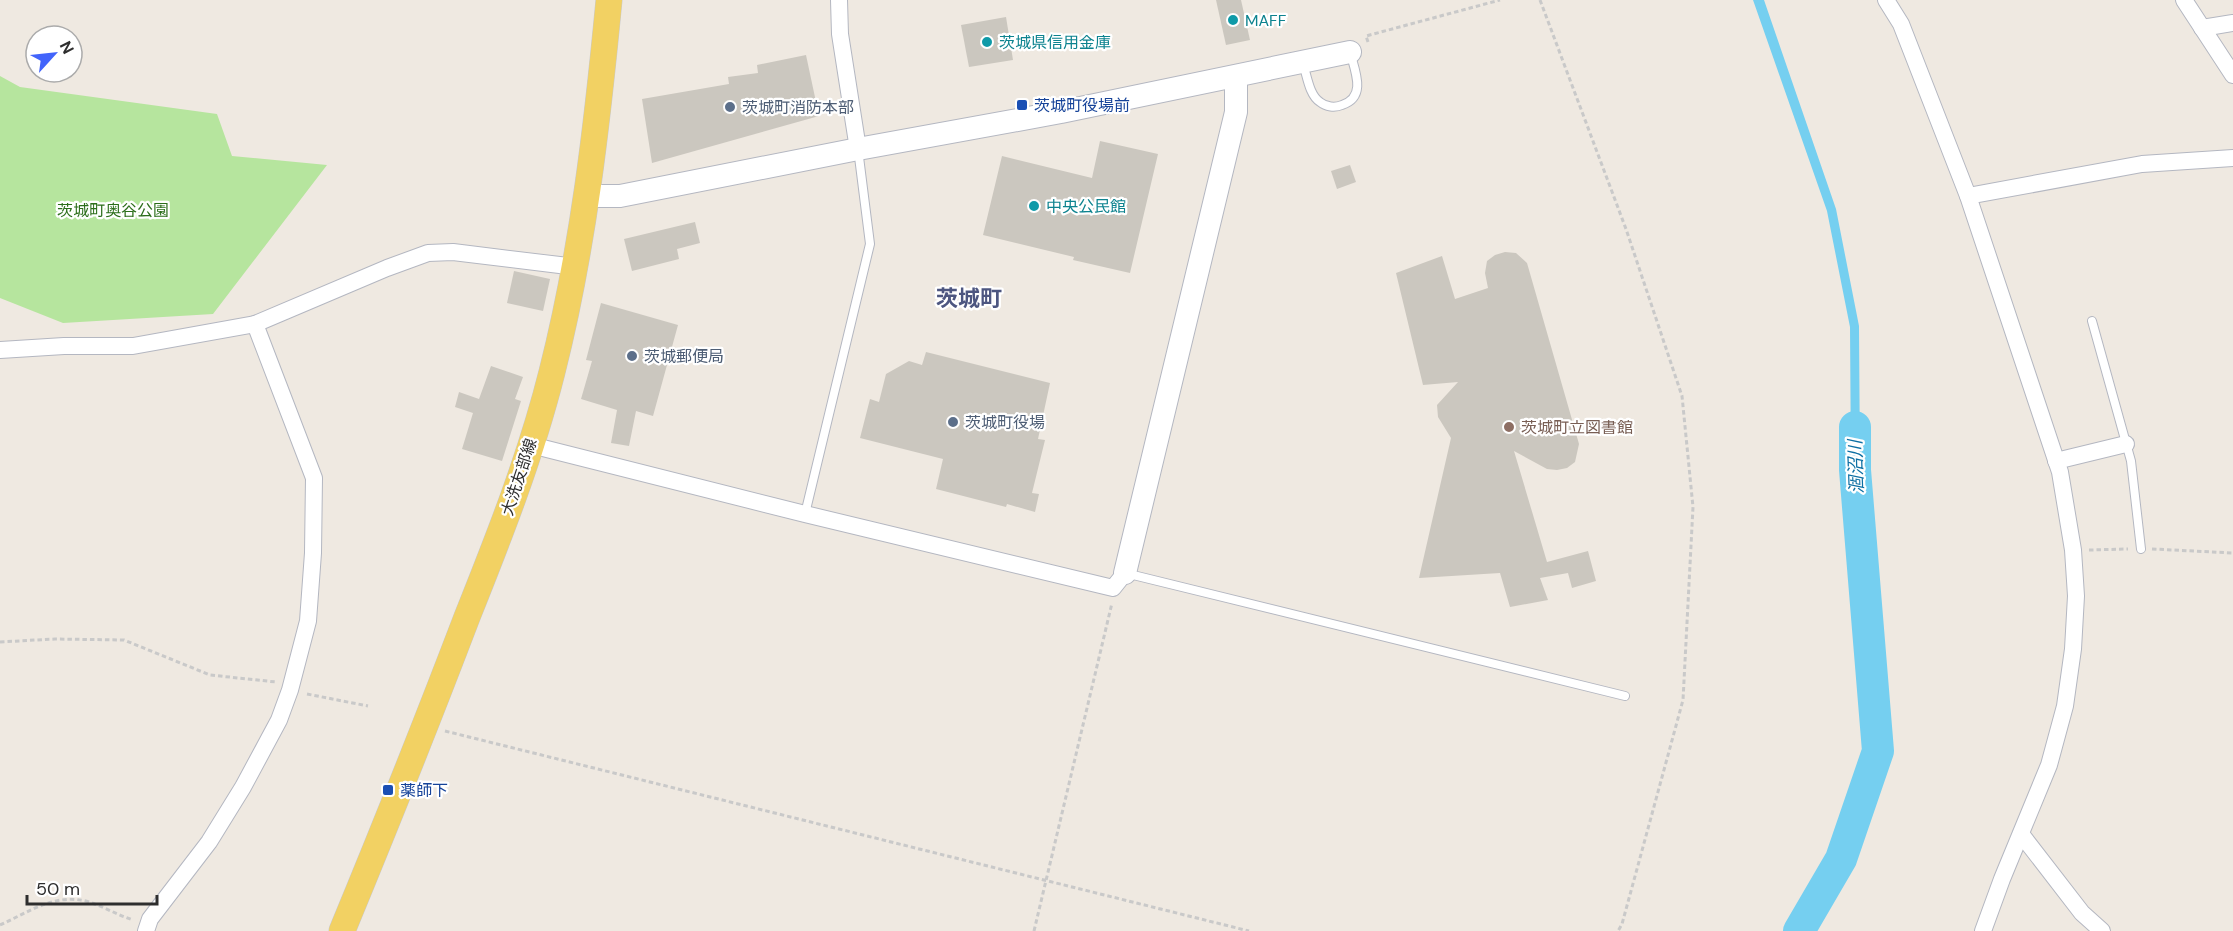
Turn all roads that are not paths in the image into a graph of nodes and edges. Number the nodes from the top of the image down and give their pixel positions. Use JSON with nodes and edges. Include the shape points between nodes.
{"nodes":[{"id":1,"x":609,"y":0,"type":"edge"},
{"id":2,"x":839,"y":0,"type":"edge"},
{"id":3,"x":1886,"y":0,"type":"edge"},
{"id":4,"x":2184,"y":0,"type":"edge"},
{"id":5,"x":2233,"y":23,"type":"edge"},
{"id":6,"x":2202,"y":28,"type":"junction"},
{"id":7,"x":1350,"y":52,"type":"joint"},
{"id":8,"x":1302,"y":63,"type":"junction"},
{"id":9,"x":2233,"y":75,"type":"edge"},
{"id":10,"x":1236,"y":77,"type":"junction"},
{"id":11,"x":858,"y":149,"type":"junction"},
{"id":12,"x":2233,"y":158,"type":"edge"},
{"id":13,"x":588,"y":196,"type":"junction"},
{"id":14,"x":1968,"y":196,"type":"junction"},
{"id":15,"x":576,"y":267,"type":"junction"},
{"id":16,"x":2092,"y":321,"type":"dead end"},
{"id":17,"x":255,"y":324,"type":"junction"},
{"id":18,"x":0,"y":350,"type":"edge"},
{"id":19,"x":2126,"y":444,"type":"junction"},
{"id":20,"x":531,"y":445,"type":"junction"},
{"id":21,"x":2056,"y":461,"type":"junction"},
{"id":22,"x":805,"y":514,"type":"junction"},
{"id":23,"x":2141,"y":549,"type":"dead end"},
{"id":24,"x":1119,"y":580,"type":"junction"},
{"id":25,"x":1624,"y":696,"type":"dead end"},
{"id":26,"x":2021,"y":834,"type":"junction"},
{"id":27,"x":148,"y":925,"type":"edge"},
{"id":28,"x":342,"y":931,"type":"edge"},
{"id":29,"x":1983,"y":931,"type":"edge"},
{"id":30,"x":2102,"y":931,"type":"edge"}],
"edges":[{"from":1,"to":13,"type":"main road","name":"大洗友部線"},
{"from":2,"to":11,"type":"street","via":[[840,33]]},
{"from":3,"to":14,"type":"street","via":[[1901,24]]},
{"from":4,"to":6,"type":"street"},
{"from":5,"to":6,"type":"street"},
{"from":6,"to":9,"type":"street"},
{"from":7,"to":8,"type":"street"},
{"from":7,"to":8,"type":"lane","via":[[1357,95],[1340,106],[1319,102]]},
{"from":8,"to":10,"type":"street"},
{"from":10,"to":11,"type":"street"},
{"from":10,"to":24,"type":"street","via":[[1236,112]]},
{"from":11,"to":13,"type":"street","via":[[620,196]]},
{"from":11,"to":22,"type":"lane","via":[[870,244]]},
{"from":12,"to":14,"type":"street","via":[[2142,164]]},
{"from":13,"to":15,"type":"main road","name":"大洗友部線"},
{"from":14,"to":21,"type":"street"},
{"from":15,"to":17,"type":"street","via":[[463,253],[428,253]]},
{"from":15,"to":20,"type":"main road","name":"大洗友部線"},
{"from":16,"to":19,"type":"lane"},
{"from":17,"to":18,"type":"street","via":[[133,346]]},
{"from":17,"to":27,"type":"street","via":[[314,478],[308,621],[279,720],[209,842]]},
{"from":19,"to":21,"type":"street"},
{"from":19,"to":23,"type":"lane"},
{"from":20,"to":22,"type":"street"},
{"from":20,"to":28,"type":"main road","name":"大洗友部線","via":[[426,726]]},
{"from":21,"to":26,"type":"street","via":[[2073,550],[2073,650],[2065,706],[2049,765]]},
{"from":22,"to":24,"type":"street"},
{"from":24,"to":25,"type":"lane"},
{"from":26,"to":29,"type":"street"},
{"from":26,"to":30,"type":"street","via":[[2082,913]]}]}
